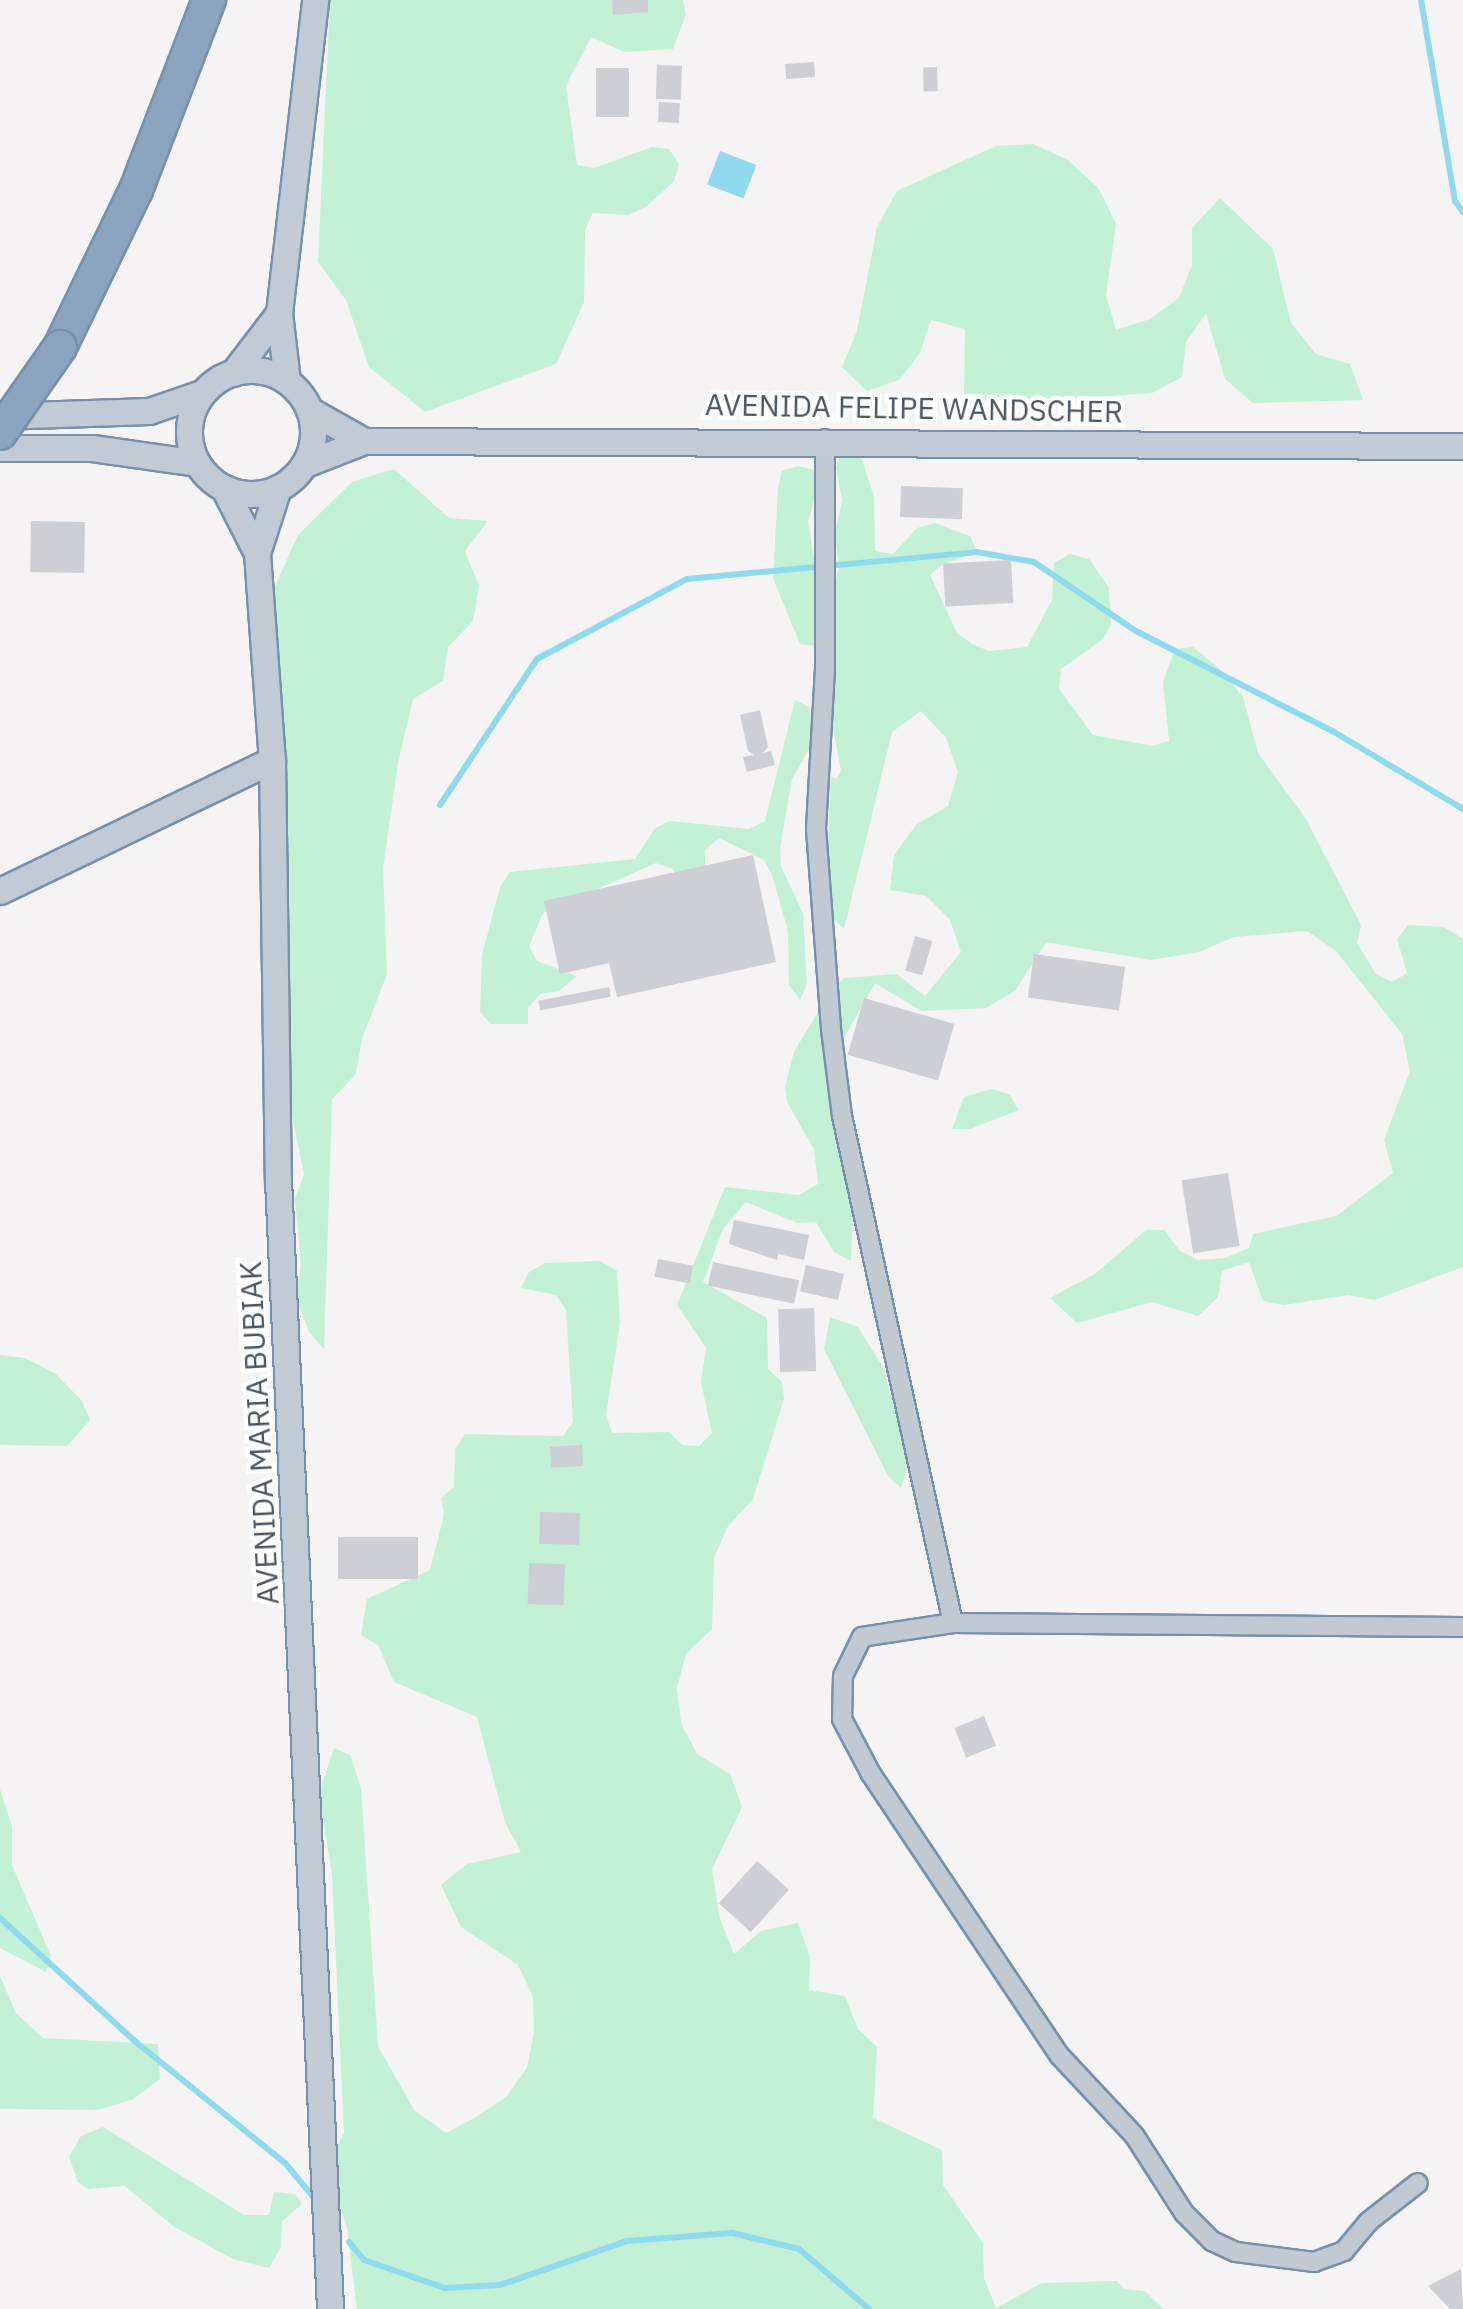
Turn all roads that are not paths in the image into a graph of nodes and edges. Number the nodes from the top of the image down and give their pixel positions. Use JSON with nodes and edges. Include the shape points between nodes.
{"nodes":[{"id":1,"x":209,"y":0,"type":"edge"},
{"id":2,"x":315,"y":0,"type":"edge"},
{"id":3,"x":278,"y":313,"type":"junction"},
{"id":4,"x":233,"y":373,"type":"junction"},
{"id":5,"x":287,"y":381,"type":"junction"},
{"id":6,"x":202,"y":393,"type":"junction"},
{"id":7,"x":310,"y":410,"type":"junction"},
{"id":8,"x":0,"y":416,"type":"edge"},
{"id":9,"x":0,"y":433,"type":"edge"},
{"id":10,"x":825,"y":439,"type":"junction"},
{"id":11,"x":364,"y":442,"type":"junction"},
{"id":12,"x":1463,"y":446,"type":"edge"},
{"id":13,"x":0,"y":448,"type":"edge"},
{"id":14,"x":197,"y":463,"type":"junction"},
{"id":15,"x":305,"y":464,"type":"junction"},
{"id":16,"x":224,"y":488,"type":"junction"},
{"id":17,"x":278,"y":488,"type":"junction"},
{"id":18,"x":256,"y":553,"type":"junction"},
{"id":19,"x":272,"y":760,"type":"junction"},
{"id":20,"x":0,"y":891,"type":"edge"},
{"id":21,"x":953,"y":1623,"type":"junction"},
{"id":22,"x":1463,"y":1627,"type":"edge"},
{"id":23,"x":1418,"y":2183,"type":"dead end"},
{"id":24,"x":330,"y":2309,"type":"edge"}],
"edges":[{"from":1,"to":9,"type":"highway","bridge":true,"via":[[136,190],[60,347]]},
{"from":2,"to":3,"type":"street"},
{"from":3,"to":4,"type":"street"},
{"from":3,"to":5,"type":"street"},
{"from":4,"to":5,"type":"street","via":[[252,370]]},
{"from":4,"to":6,"type":"street"},
{"from":5,"to":7,"type":"street"},
{"from":6,"to":8,"type":"street","via":[[149,411]]},
{"from":6,"to":14,"type":"street","via":[[189,427]]},
{"from":7,"to":11,"type":"street"},
{"from":7,"to":15,"type":"street","via":[[312,447]]},
{"from":10,"to":11,"type":"street","name":"AVENIDA FELIPE WANDSCHER"},
{"from":10,"to":12,"type":"street","name":"AVENIDA FELIPE WANDSCHER"},
{"from":10,"to":21,"type":"street","via":[[826,668],[816,829],[831,1029],[842,1116]]},
{"from":11,"to":15,"type":"street","name":"AVENIDA FELIPE WANDSCHER"},
{"from":13,"to":14,"type":"street","via":[[92,448]]},
{"from":14,"to":16,"type":"street"},
{"from":15,"to":17,"type":"street"},
{"from":16,"to":17,"type":"street","via":[[260,494]]},
{"from":16,"to":18,"type":"street","name":"AVENIDA MARIA BUBIAK"},
{"from":17,"to":18,"type":"street","name":"AVENIDA MARIA BUBIAK"},
{"from":18,"to":19,"type":"street","name":"AVENIDA MARIA BUBIAK"},
{"from":19,"to":20,"type":"street"},
{"from":19,"to":24,"type":"street","name":"AVENIDA MARIA BUBIAK","via":[[278,1180]]},
{"from":21,"to":22,"type":"street"},
{"from":21,"to":23,"type":"street","via":[[862,1637],[850,1649],[843,1676],[842,1719],[871,1774],[1060,2056],[1134,2134],[1184,2213],[1212,2241],[1236,2252],[1314,2262],[1344,2251],[1368,2222]]}]}
